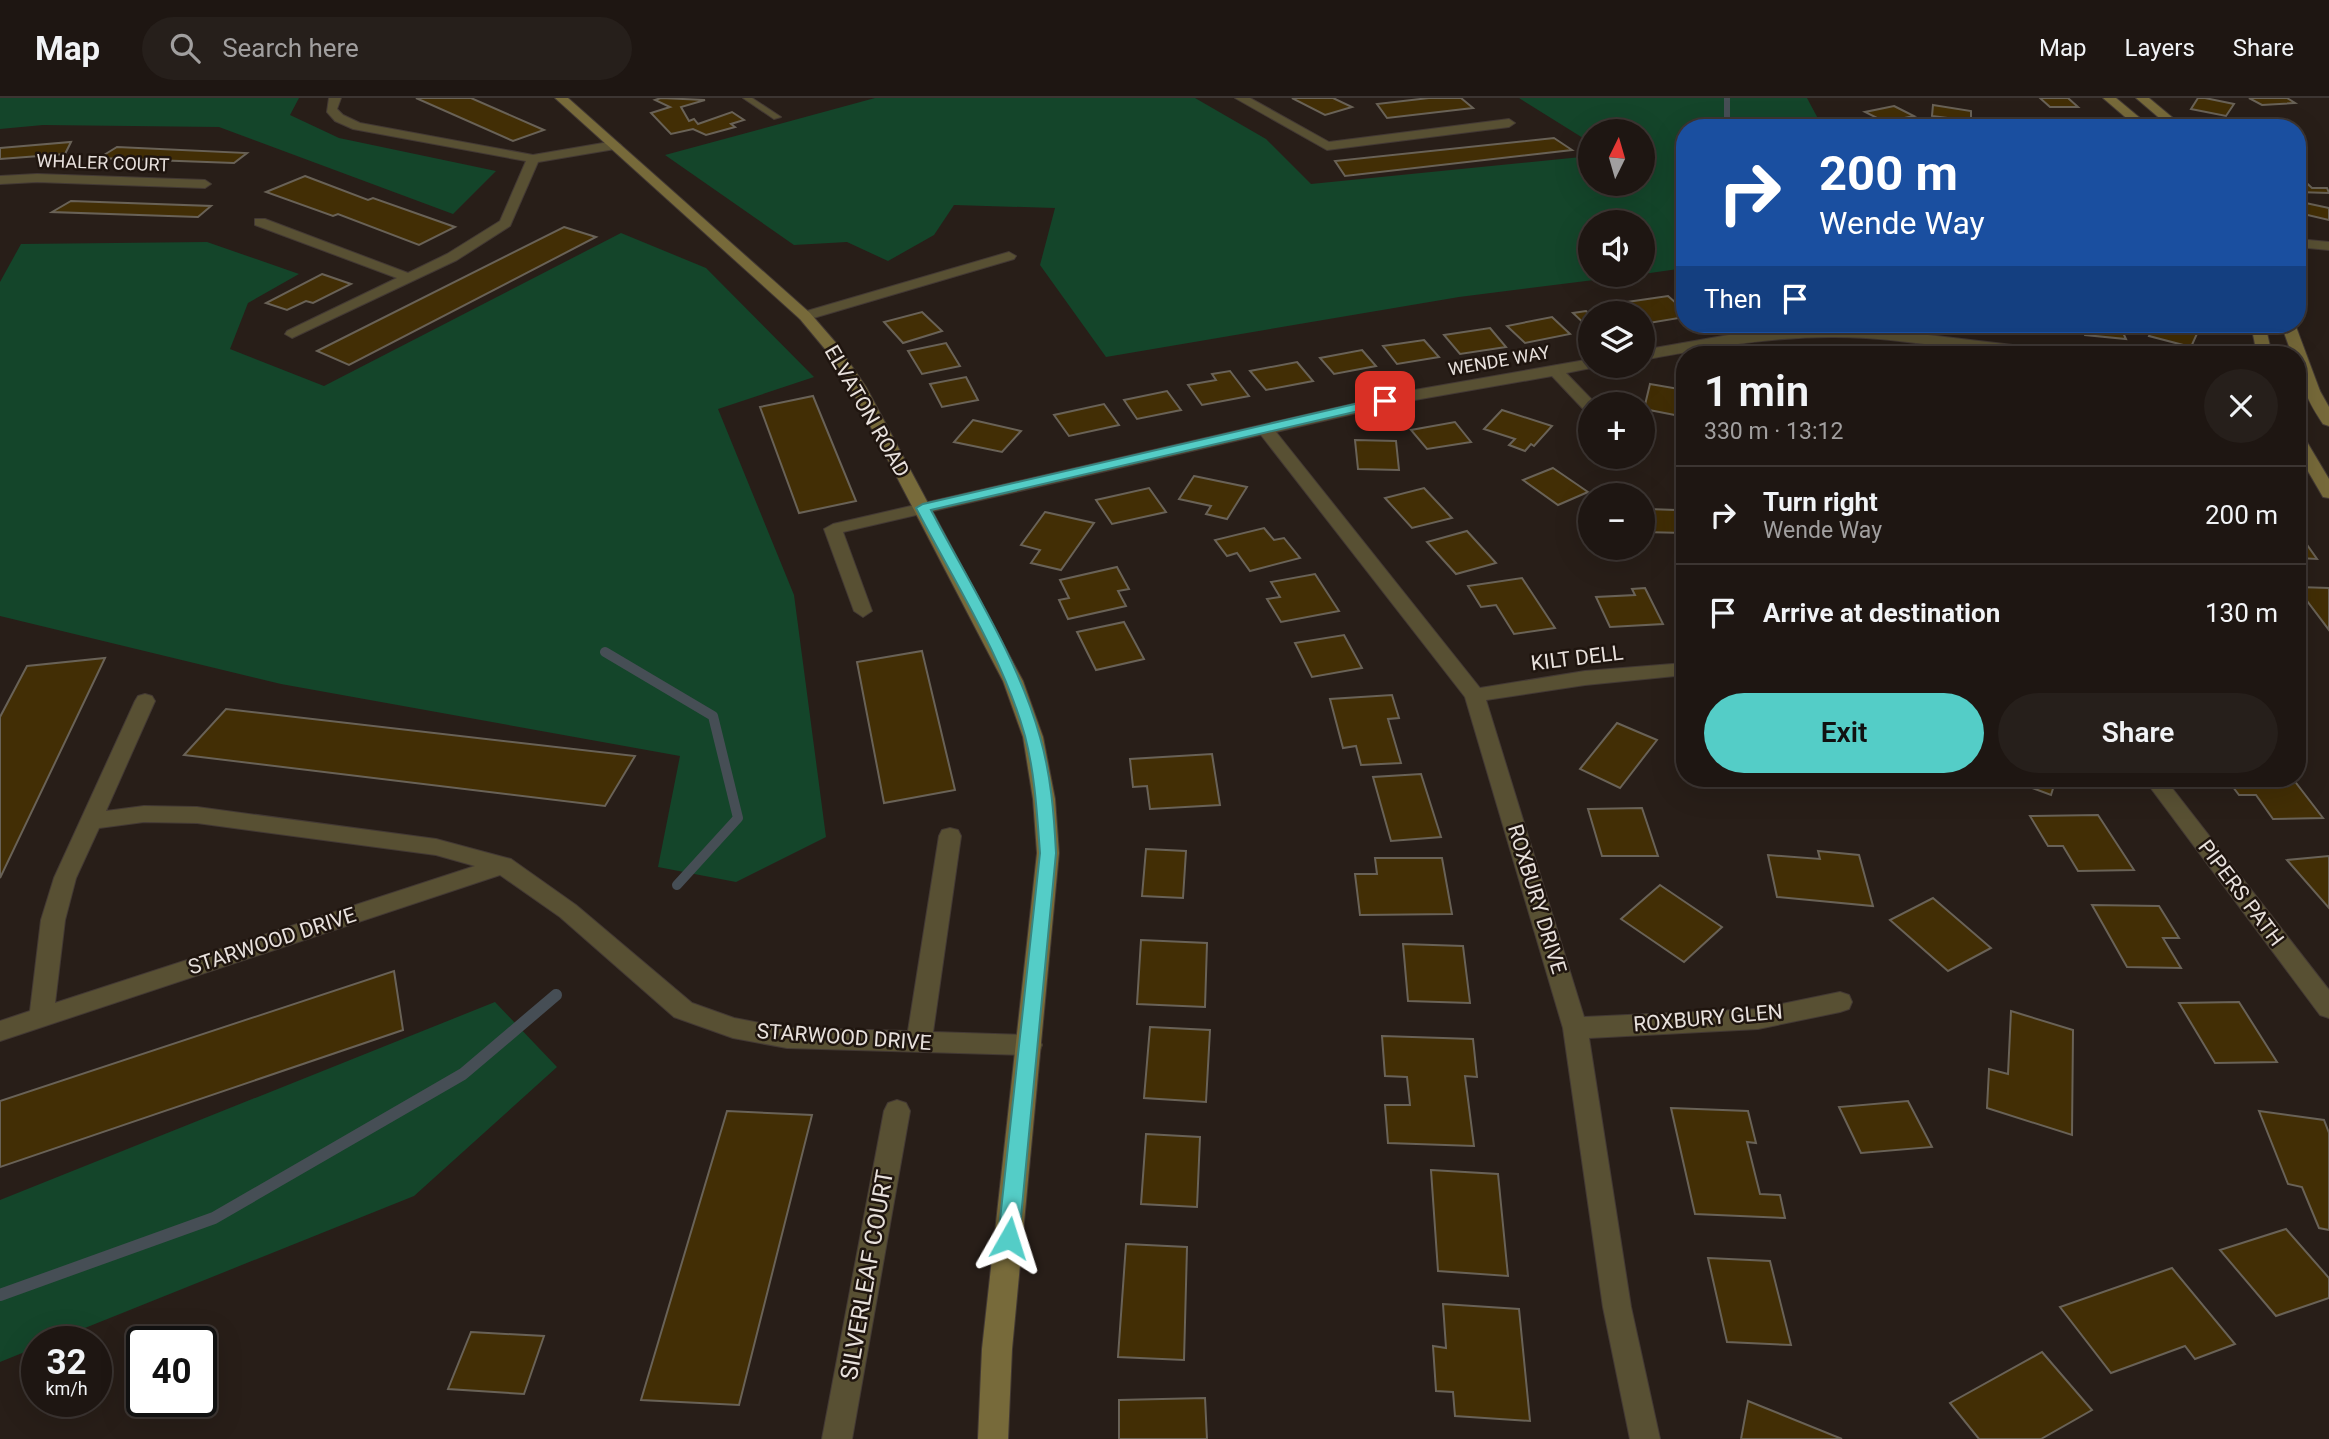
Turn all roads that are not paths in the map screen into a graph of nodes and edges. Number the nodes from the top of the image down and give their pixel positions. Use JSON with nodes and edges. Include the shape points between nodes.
{"nodes":[{"id":1,"x":334,"y":98,"type":"edge"},
{"id":2,"x":561,"y":98,"type":"edge"},
{"id":3,"x":747,"y":98,"type":"edge"},
{"id":4,"x":1241,"y":98,"type":"edge"},
{"id":5,"x":2109,"y":98,"type":"edge"},
{"id":6,"x":2142,"y":98,"type":"edge"},
{"id":7,"x":777,"y":117,"type":"dead end"},
{"id":8,"x":2135,"y":119,"type":"edge"},
{"id":9,"x":2168,"y":119,"type":"edge"},
{"id":10,"x":1509,"y":123,"type":"dead end"},
{"id":11,"x":608,"y":139,"type":"junction"},
{"id":12,"x":533,"y":159,"type":"junction"},
{"id":13,"x":0,"y":180,"type":"edge"},
{"id":14,"x":205,"y":184,"type":"dead end"},
{"id":15,"x":260,"y":222,"type":"dead end"},
{"id":16,"x":2306,"y":244,"type":"edge"},
{"id":17,"x":2329,"y":246,"type":"edge"},
{"id":18,"x":1009,"y":256,"type":"dead end"},
{"id":19,"x":410,"y":278,"type":"junction"},
{"id":20,"x":805,"y":316,"type":"junction"},
{"id":21,"x":1784,"y":333,"type":"edge"},
{"id":22,"x":1869,"y":333,"type":"edge"},
{"id":23,"x":292,"y":334,"type":"dead end"},
{"id":24,"x":1691,"y":346,"type":"edge"},
{"id":25,"x":1942,"y":346,"type":"edge"},
{"id":26,"x":1676,"y":349,"type":"edge"},
{"id":27,"x":1655,"y":353,"type":"edge"},
{"id":28,"x":1578,"y":367,"type":"edge"},
{"id":29,"x":1556,"y":371,"type":"junction"},
{"id":30,"x":2306,"y":391,"type":"edge"},
{"id":31,"x":1578,"y":394,"type":"edge"},
{"id":32,"x":2329,"y":421,"type":"edge"},
{"id":33,"x":1265,"y":429,"type":"junction"},
{"id":34,"x":2306,"y":454,"type":"edge"},
{"id":35,"x":2329,"y":493,"type":"edge"},
{"id":36,"x":923,"y":508,"type":"junction"},
{"id":37,"x":863,"y":611,"type":"dead end"},
{"id":38,"x":1676,"y":670,"type":"edge"},
{"id":39,"x":1475,"y":695,"type":"junction"},
{"id":40,"x":145,"y":701,"type":"dead end"},
{"id":41,"x":2160,"y":787,"type":"edge"},
{"id":42,"x":91,"y":821,"type":"junction"},
{"id":43,"x":950,"y":836,"type":"dead end"},
{"id":44,"x":503,"y":866,"type":"junction"},
{"id":45,"x":1840,"y":1002,"type":"dead end"},
{"id":46,"x":2329,"y":1008,"type":"edge"},
{"id":47,"x":41,"y":1017,"type":"junction"},
{"id":48,"x":1575,"y":1028,"type":"junction"},
{"id":49,"x":0,"y":1031,"type":"edge"},
{"id":50,"x":919,"y":1042,"type":"junction"},
{"id":51,"x":1030,"y":1045,"type":"junction"},
{"id":52,"x":897,"y":1111,"type":"dead end"},
{"id":53,"x":837,"y":1439,"type":"edge"},
{"id":54,"x":993,"y":1439,"type":"edge"},
{"id":55,"x":1645,"y":1439,"type":"edge"}],
"edges":[{"from":1,"to":12,"type":"street","via":[[331,110],[357,126]]},
{"from":2,"to":11,"type":"street","name":"ELVATON ROAD"},
{"from":3,"to":7,"type":"lane"},
{"from":4,"to":10,"type":"street","via":[[1327,146]]},
{"from":5,"to":8,"type":"street"},
{"from":6,"to":9,"type":"street"},
{"from":11,"to":12,"type":"street"},
{"from":11,"to":20,"type":"street","name":"ELVATON ROAD"},
{"from":12,"to":19,"type":"street","via":[[505,223]]},
{"from":13,"to":14,"type":"street","name":"WHALER COURT"},
{"from":15,"to":19,"type":"street"},
{"from":16,"to":17,"type":"street"},
{"from":18,"to":20,"type":"street"},
{"from":19,"to":23,"type":"street"},
{"from":20,"to":36,"type":"street","name":"ELVATON ROAD","via":[[858,387]]},
{"from":21,"to":24,"type":"street"},
{"from":22,"to":25,"type":"street"},
{"from":26,"to":27,"type":"street"},
{"from":28,"to":29,"type":"street","name":"WENDE WAY"},
{"from":29,"to":31,"type":"street"},
{"from":29,"to":33,"type":"street","name":"WENDE WAY","via":[[1409,396]]},
{"from":30,"to":32,"type":"street"},
{"from":33,"to":36,"type":"street","name":"WENDE WAY"},
{"from":33,"to":39,"type":"street","name":"ROXBURY DRIVE"},
{"from":34,"to":35,"type":"street"},
{"from":36,"to":37,"type":"street","name":"WENDE WAY","via":[[834,529]]},
{"from":36,"to":51,"type":"street","name":"ELVATON ROAD","via":[[1013,681],[1033,737],[1048,853]]},
{"from":38,"to":39,"type":"street","name":"KILT DELL"},
{"from":39,"to":48,"type":"street","name":"ROXBURY DRIVE"},
{"from":40,"to":42,"type":"street"},
{"from":41,"to":46,"type":"street","name":"PIPERS PATH"},
{"from":42,"to":44,"type":"street","name":"STARWOOD DRIVE","via":[[144,814],[197,815],[436,847]]},
{"from":42,"to":47,"type":"street","via":[[65,878],[53,920]]},
{"from":43,"to":50,"type":"street"},
{"from":44,"to":47,"type":"street","name":"STARWOOD DRIVE"},
{"from":44,"to":50,"type":"street","name":"STARWOOD DRIVE","via":[[568,911],[683,1010],[733,1028],[787,1038]]},
{"from":45,"to":48,"type":"street","name":"ROXBURY GLEN","via":[[1758,1019]]},
{"from":47,"to":49,"type":"street","name":"STARWOOD DRIVE"},
{"from":48,"to":55,"type":"street","name":"ROXBURY DRIVE","via":[[1617,1307]]},
{"from":50,"to":51,"type":"street","name":"STARWOOD DRIVE"},
{"from":51,"to":54,"type":"street","name":"ELVATON ROAD","via":[[997,1349]]},
{"from":52,"to":53,"type":"street","name":"SILVERLEAF COURT"}]}
